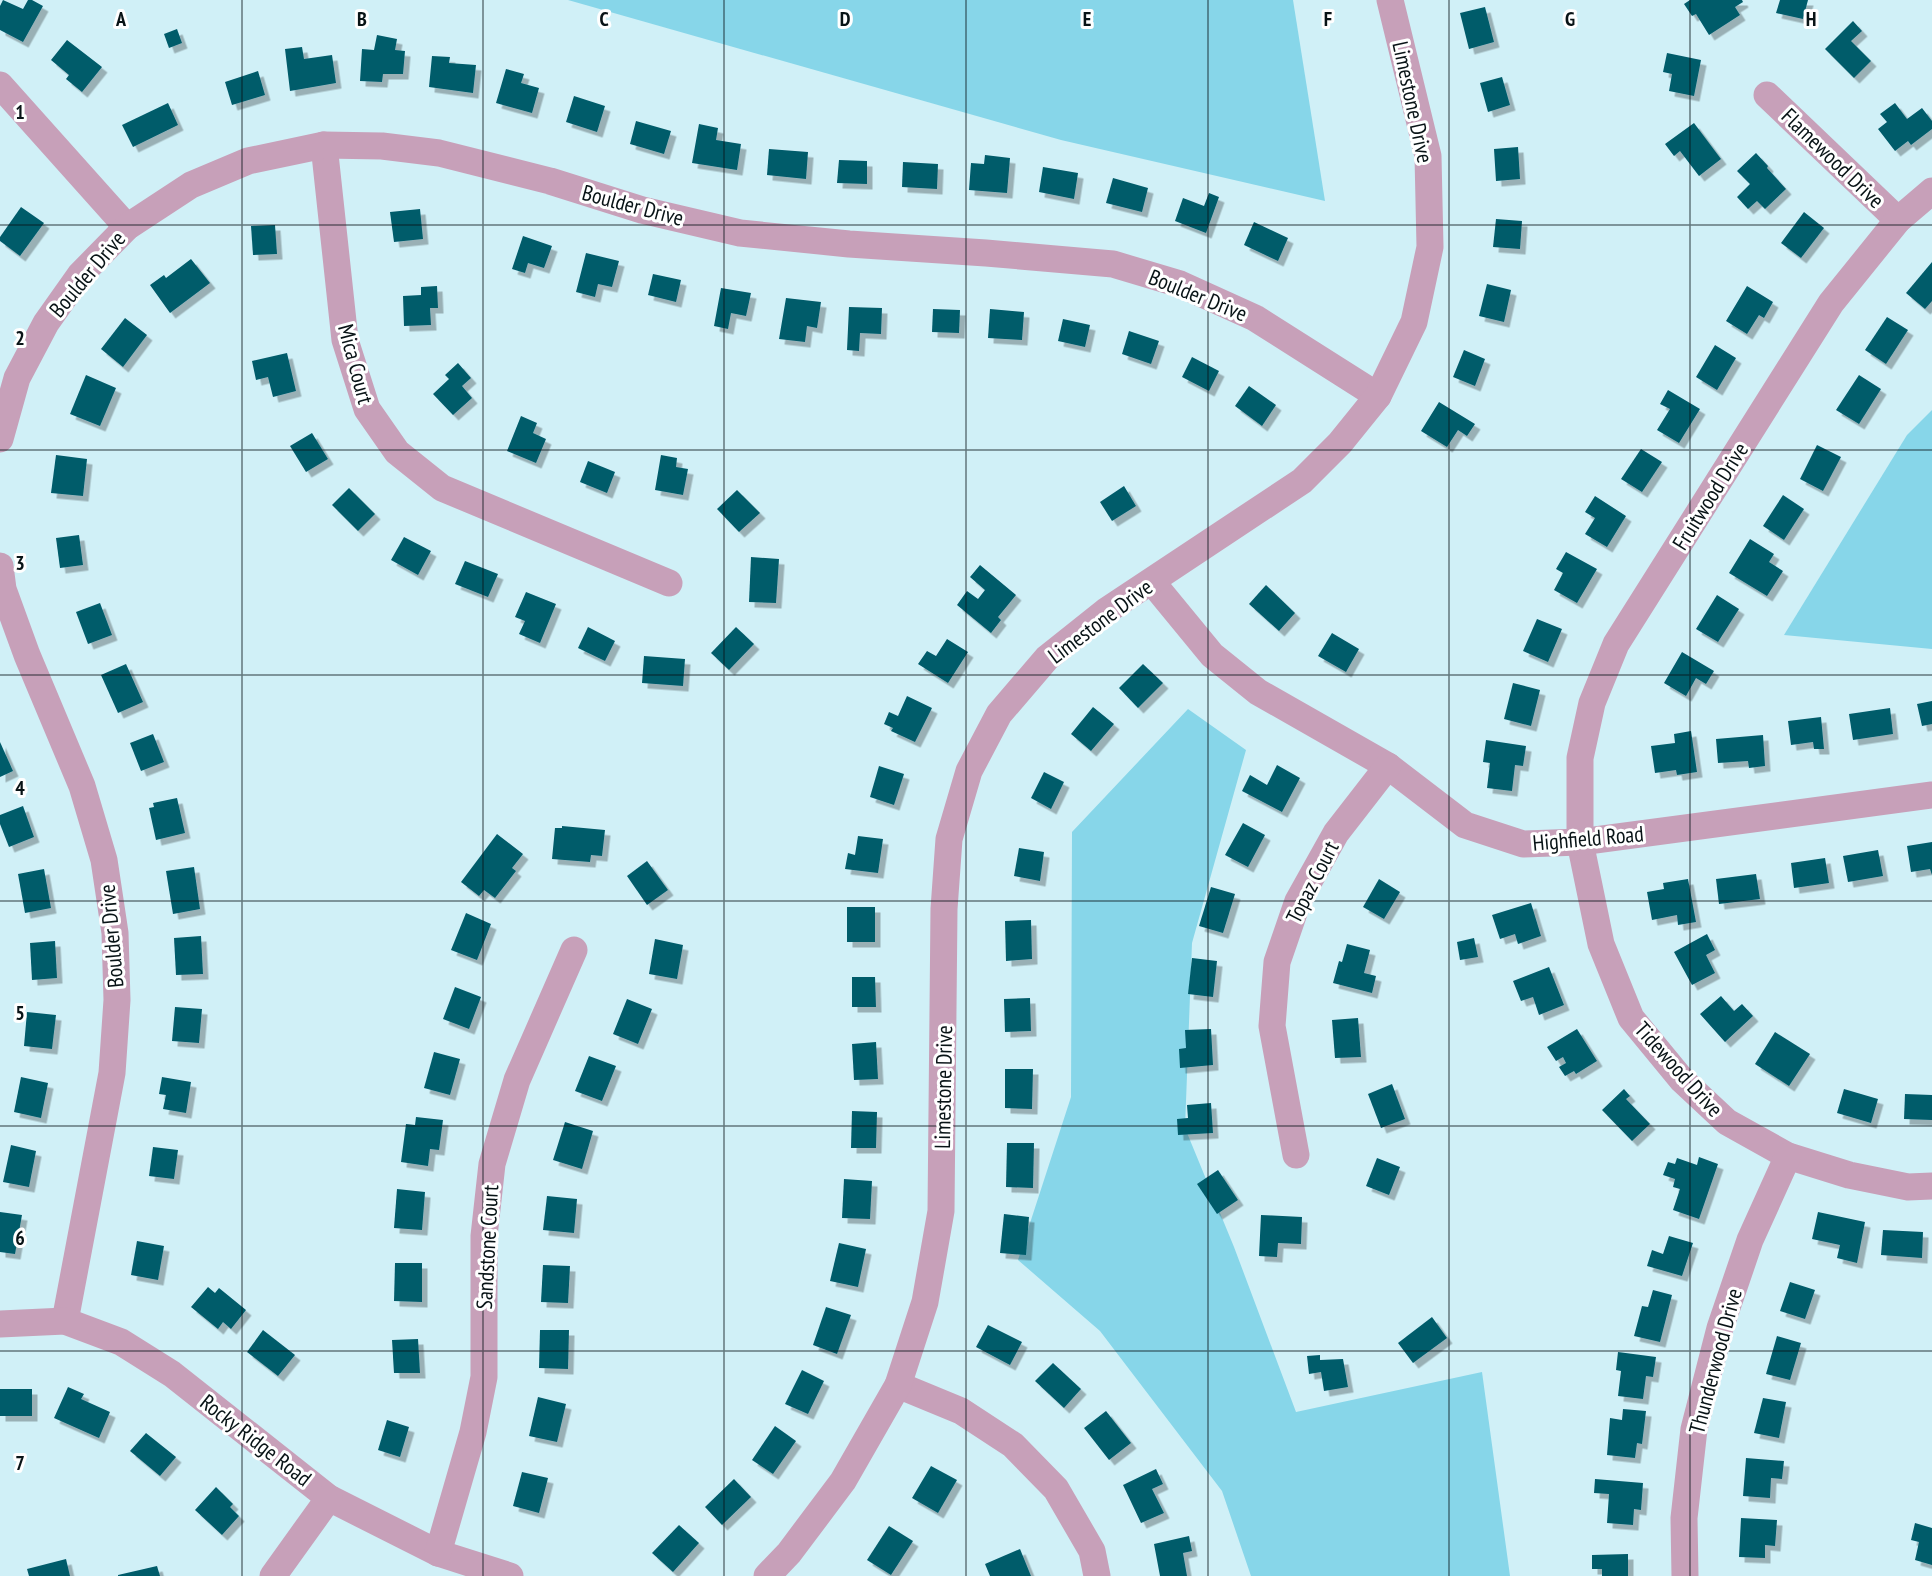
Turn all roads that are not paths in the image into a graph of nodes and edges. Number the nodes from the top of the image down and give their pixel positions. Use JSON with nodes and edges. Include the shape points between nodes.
{"nodes":[{"id":1,"x":1390,"y":0,"type":"edge"},
{"id":2,"x":0,"y":85,"type":"edge"},
{"id":3,"x":1767,"y":95,"type":"dead end"},
{"id":4,"x":324,"y":145,"type":"junction"},
{"id":5,"x":1932,"y":191,"type":"edge"},
{"id":6,"x":1898,"y":220,"type":"junction"},
{"id":7,"x":127,"y":227,"type":"junction"},
{"id":8,"x":1378,"y":396,"type":"junction"},
{"id":9,"x":0,"y":439,"type":"edge"},
{"id":10,"x":0,"y":566,"type":"edge"},
{"id":11,"x":1152,"y":582,"type":"junction"},
{"id":12,"x":669,"y":583,"type":"dead end"},
{"id":13,"x":1388,"y":766,"type":"junction"},
{"id":14,"x":1932,"y":795,"type":"edge"},
{"id":15,"x":1580,"y":842,"type":"junction"},
{"id":16,"x":574,"y":951,"type":"dead end"},
{"id":17,"x":1296,"y":1155,"type":"dead end"},
{"id":18,"x":1788,"y":1156,"type":"junction"},
{"id":19,"x":1932,"y":1186,"type":"edge"},
{"id":20,"x":65,"y":1321,"type":"junction"},
{"id":21,"x":0,"y":1324,"type":"edge"},
{"id":22,"x":898,"y":1385,"type":"junction"},
{"id":23,"x":329,"y":1498,"type":"junction"},
{"id":24,"x":438,"y":1553,"type":"junction"},
{"id":25,"x":273,"y":1576,"type":"edge"},
{"id":26,"x":510,"y":1576,"type":"edge"},
{"id":27,"x":766,"y":1576,"type":"edge"},
{"id":28,"x":1097,"y":1576,"type":"edge"},
{"id":29,"x":1685,"y":1576,"type":"edge"}],
"edges":[{"from":1,"to":8,"type":"street","name":"Limestone Drive","via":[[1428,156],[1430,247],[1414,322]]},
{"from":2,"to":7,"type":"street"},
{"from":3,"to":6,"type":"street","name":"Flamewood Drive"},
{"from":4,"to":7,"type":"street","name":"Boulder Drive","via":[[248,161],[191,184]]},
{"from":4,"to":8,"type":"street","name":"Boulder Drive","via":[[382,146],[439,153],[740,233],[1113,264],[1180,284],[1255,318]]},
{"from":4,"to":12,"type":"street","name":"Mica Court","via":[[345,340],[367,410],[397,452],[442,488]]},
{"from":5,"to":6,"type":"street","name":"Fruitwood Drive"},
{"from":6,"to":15,"type":"street","name":"Fruitwood Drive","via":[[1832,303],[1616,644],[1592,703],[1581,758]]},
{"from":7,"to":9,"type":"street","name":"Boulder Drive","via":[[80,275],[46,323],[17,378]]},
{"from":8,"to":11,"type":"street","name":"Limestone Drive","via":[[1302,481]]},
{"from":10,"to":20,"type":"street","name":"Boulder Drive","via":[[3,590],[27,655],[82,786],[104,860],[116,933],[112,1072]]},
{"from":11,"to":13,"type":"street","name":"Highfield Road","via":[[1212,655],[1258,693]]},
{"from":11,"to":22,"type":"street","name":"Limestone Drive","via":[[1106,611],[1047,658],[999,714],[969,771],[950,839],[944,909],[941,1211],[925,1302]]},
{"from":13,"to":15,"type":"street","name":"Highfield Road","via":[[1465,825],[1522,844]]},
{"from":13,"to":17,"type":"street","name":"Topaz Court","via":[[1336,833],[1298,901],[1277,962],[1272,1026]]},
{"from":14,"to":15,"type":"street","name":"Highfield Road"},
{"from":15,"to":18,"type":"street","name":"Tidewood Drive","via":[[1601,944],[1631,1018],[1682,1080],[1727,1122]]},
{"from":16,"to":24,"type":"street","name":"Sandstone Court","via":[[517,1080],[492,1164],[484,1236],[484,1377],[473,1432]]},
{"from":18,"to":19,"type":"street","name":"Tidewood Drive","via":[[1849,1175],[1908,1187]]},
{"from":18,"to":29,"type":"street","name":"Thunderwood Drive","via":[[1742,1262],[1694,1428],[1684,1518]]},
{"from":20,"to":21,"type":"street","name":"Rocky Ridge Road"},
{"from":20,"to":23,"type":"street","name":"Rocky Ridge Road","via":[[121,1342],[172,1374]]},
{"from":22,"to":27,"type":"street","name":"Limestone Drive","via":[[843,1482]]},
{"from":22,"to":28,"type":"street","via":[[961,1411],[1013,1445],[1056,1489],[1092,1551]]},
{"from":23,"to":24,"type":"street","name":"Rocky Ridge Road"},
{"from":23,"to":25,"type":"street"},
{"from":24,"to":26,"type":"street","name":"Rocky Ridge Road"}]}
